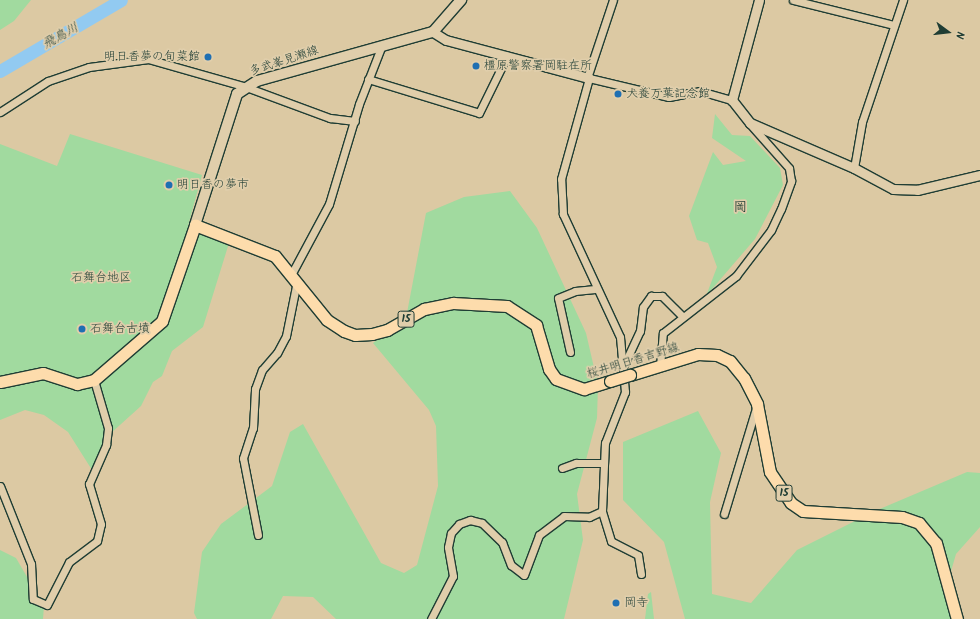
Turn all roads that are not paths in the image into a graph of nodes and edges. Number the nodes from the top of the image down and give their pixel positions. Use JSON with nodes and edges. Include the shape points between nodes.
{"nodes":[{"id":1,"x":461,"y":0,"type":"edge"},
{"id":2,"x":613,"y":0,"type":"edge"},
{"id":3,"x":759,"y":0,"type":"edge"},
{"id":4,"x":793,"y":0,"type":"edge"},
{"id":5,"x":903,"y":0,"type":"edge"},
{"id":6,"x":894,"y":25,"type":"junction"},
{"id":7,"x":433,"y":32,"type":"junction"},
{"id":8,"x":382,"y":45,"type":"junction"},
{"id":9,"x":507,"y":56,"type":"junction"},
{"id":10,"x":588,"y":78,"type":"junction"},
{"id":11,"x":368,"y":79,"type":"junction"},
{"id":12,"x":246,"y":87,"type":"junction"},
{"id":13,"x":732,"y":100,"type":"junction"},
{"id":14,"x":0,"y":112,"type":"edge"},
{"id":15,"x":355,"y":121,"type":"junction"},
{"id":16,"x":750,"y":123,"type":"junction"},
{"id":17,"x":854,"y":168,"type":"junction"},
{"id":18,"x":980,"y":175,"type":"edge"},
{"id":19,"x":195,"y":225,"type":"junction"},
{"id":20,"x":295,"y":277,"type":"junction"},
{"id":21,"x":595,"y":289,"type":"junction"},
{"id":22,"x":682,"y":316,"type":"junction"},
{"id":23,"x":570,"y":352,"type":"dead end"},
{"id":24,"x":660,"y":366,"type":"junction"},
{"id":25,"x":627,"y":371,"type":"junction"},
{"id":26,"x":94,"y":380,"type":"junction"},
{"id":27,"x":0,"y":382,"type":"edge"},
{"id":28,"x":757,"y":404,"type":"junction"},
{"id":29,"x":602,"y":463,"type":"junction"},
{"id":30,"x":562,"y":468,"type":"dead end"},
{"id":31,"x":0,"y":486,"type":"edge"},
{"id":32,"x":602,"y":511,"type":"junction"},
{"id":33,"x":724,"y":514,"type":"dead end"},
{"id":34,"x":258,"y":535,"type":"dead end"},
{"id":35,"x":642,"y":574,"type":"dead end"},
{"id":36,"x":431,"y":619,"type":"edge"},
{"id":37,"x":957,"y":619,"type":"edge"}],
"edges":[{"from":1,"to":7,"type":"main road"},
{"from":2,"to":10,"type":"street"},
{"from":3,"to":13,"type":"street"},
{"from":4,"to":6,"type":"street"},
{"from":5,"to":6,"type":"street"},
{"from":6,"to":17,"type":"street","via":[[862,122]]},
{"from":7,"to":8,"type":"main road","name":"多武峯見瀬線"},
{"from":7,"to":9,"type":"street","via":[[446,40]]},
{"from":8,"to":11,"type":"street"},
{"from":8,"to":12,"type":"main road","name":"多武峯見瀬線"},
{"from":9,"to":10,"type":"street"},
{"from":9,"to":11,"type":"street","via":[[479,112]]},
{"from":10,"to":13,"type":"street","via":[[669,97],[700,91]]},
{"from":10,"to":21,"type":"street","via":[[561,179],[563,214],[585,256]]},
{"from":11,"to":15,"type":"street"},
{"from":12,"to":14,"type":"street","via":[[144,59],[88,67],[48,81]]},
{"from":12,"to":15,"type":"street","via":[[330,118]]},
{"from":12,"to":19,"type":"main road","name":"多武峯見瀬線","via":[[236,94]]},
{"from":13,"to":16,"type":"street"},
{"from":15,"to":20,"type":"street","via":[[321,224]]},
{"from":16,"to":17,"type":"street"},
{"from":16,"to":22,"type":"street","via":[[789,168],[791,177],[786,195],[771,230],[736,276]]},
{"from":17,"to":18,"type":"street","via":[[893,189],[917,190]]},
{"from":19,"to":20,"type":"main road","name":"桜井明日香吉野線","number":"15","via":[[275,256]]},
{"from":19,"to":26,"type":"main road","via":[[162,321]]},
{"from":20,"to":25,"type":"main road","name":"桜井明日香吉野線","number":"15","bridge":true,"via":[[327,320],[355,335],[387,330],[424,309],[473,302],[507,306],[536,325],[549,369],[556,379],[584,389],[610,381]]},
{"from":20,"to":34,"type":"street","via":[[286,336],[277,353],[262,370],[255,388],[253,428],[243,458]]},
{"from":21,"to":23,"type":"street","via":[[576,291],[558,298]]},
{"from":21,"to":25,"type":"street","via":[[620,337]]},
{"from":22,"to":24,"type":"street","via":[[663,333]]},
{"from":22,"to":25,"type":"street","via":[[662,296],[651,296],[643,307],[640,331]]},
{"from":24,"to":25,"type":"main road","name":"桜井明日香吉野線","number":"15"},
{"from":24,"to":28,"type":"main road","name":"桜井明日香吉野線","number":"15","via":[[698,354],[717,355],[730,361],[744,378]]},
{"from":25,"to":29,"type":"street","via":[[626,392],[605,443]]},
{"from":26,"to":27,"type":"main road","via":[[77,384],[43,373]]},
{"from":26,"to":31,"type":"street","via":[[108,428],[106,445],[89,484],[102,524],[97,540],[69,562],[48,605],[33,599],[31,564]]},
{"from":28,"to":33,"type":"street"},
{"from":28,"to":37,"type":"main road","name":"桜井明日香吉野線","number":"15","via":[[770,472],[791,503],[803,511],[841,516],[902,517],[919,523],[936,543]]},
{"from":29,"to":30,"type":"street","via":[[576,463]]},
{"from":29,"to":32,"type":"street"},
{"from":32,"to":35,"type":"street","via":[[611,541],[638,555]]},
{"from":32,"to":36,"type":"street","via":[[589,517],[564,516],[539,535],[524,575],[511,565],[502,542],[482,523],[470,520],[459,524],[451,533],[448,547],[453,576]]}]}
